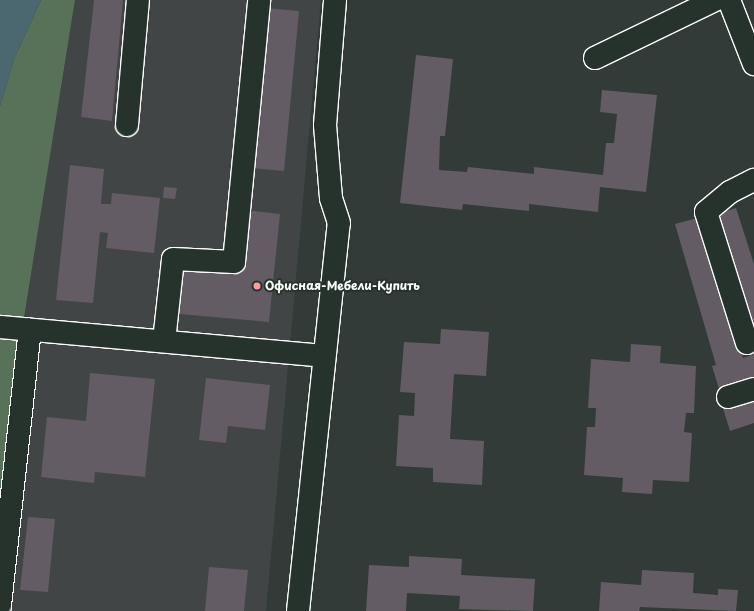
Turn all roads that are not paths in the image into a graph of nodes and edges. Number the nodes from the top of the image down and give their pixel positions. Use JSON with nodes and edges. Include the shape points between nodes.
{"nodes":[{"id":1,"x":138,"y":0,"type":"edge"},
{"id":2,"x":259,"y":0,"type":"edge"},
{"id":3,"x":335,"y":0,"type":"edge"},
{"id":4,"x":715,"y":0,"type":"edge"},
{"id":5,"x":729,"y":0,"type":"edge"},
{"id":6,"x":753,"y":57,"type":"edge"},
{"id":7,"x":595,"y":58,"type":"dead end"},
{"id":8,"x":127,"y":125,"type":"dead end"},
{"id":9,"x":754,"y":180,"type":"edge"},
{"id":10,"x":0,"y":327,"type":"edge"},
{"id":11,"x":30,"y":330,"type":"junction"},
{"id":12,"x":164,"y":341,"type":"junction"},
{"id":13,"x":747,"y":343,"type":"dead end"},
{"id":14,"x":324,"y":356,"type":"junction"},
{"id":15,"x":754,"y":389,"type":"edge"},
{"id":16,"x":728,"y":397,"type":"dead end"},
{"id":17,"x":0,"y":605,"type":"edge"},
{"id":18,"x":298,"y":611,"type":"edge"}],
"edges":[{"from":1,"to":8,"type":"street"},
{"from":2,"to":12,"type":"street","via":[[234,262],[173,259]]},
{"from":3,"to":14,"type":"street","via":[[325,125],[331,198],[339,223]]},
{"from":4,"to":7,"type":"street"},
{"from":5,"to":6,"type":"street"},
{"from":9,"to":13,"type":"street","via":[[730,192],[706,212]]},
{"from":10,"to":11,"type":"street"},
{"from":11,"to":12,"type":"street"},
{"from":11,"to":17,"type":"street"},
{"from":12,"to":14,"type":"street"},
{"from":14,"to":18,"type":"street"},
{"from":15,"to":16,"type":"street"}]}
